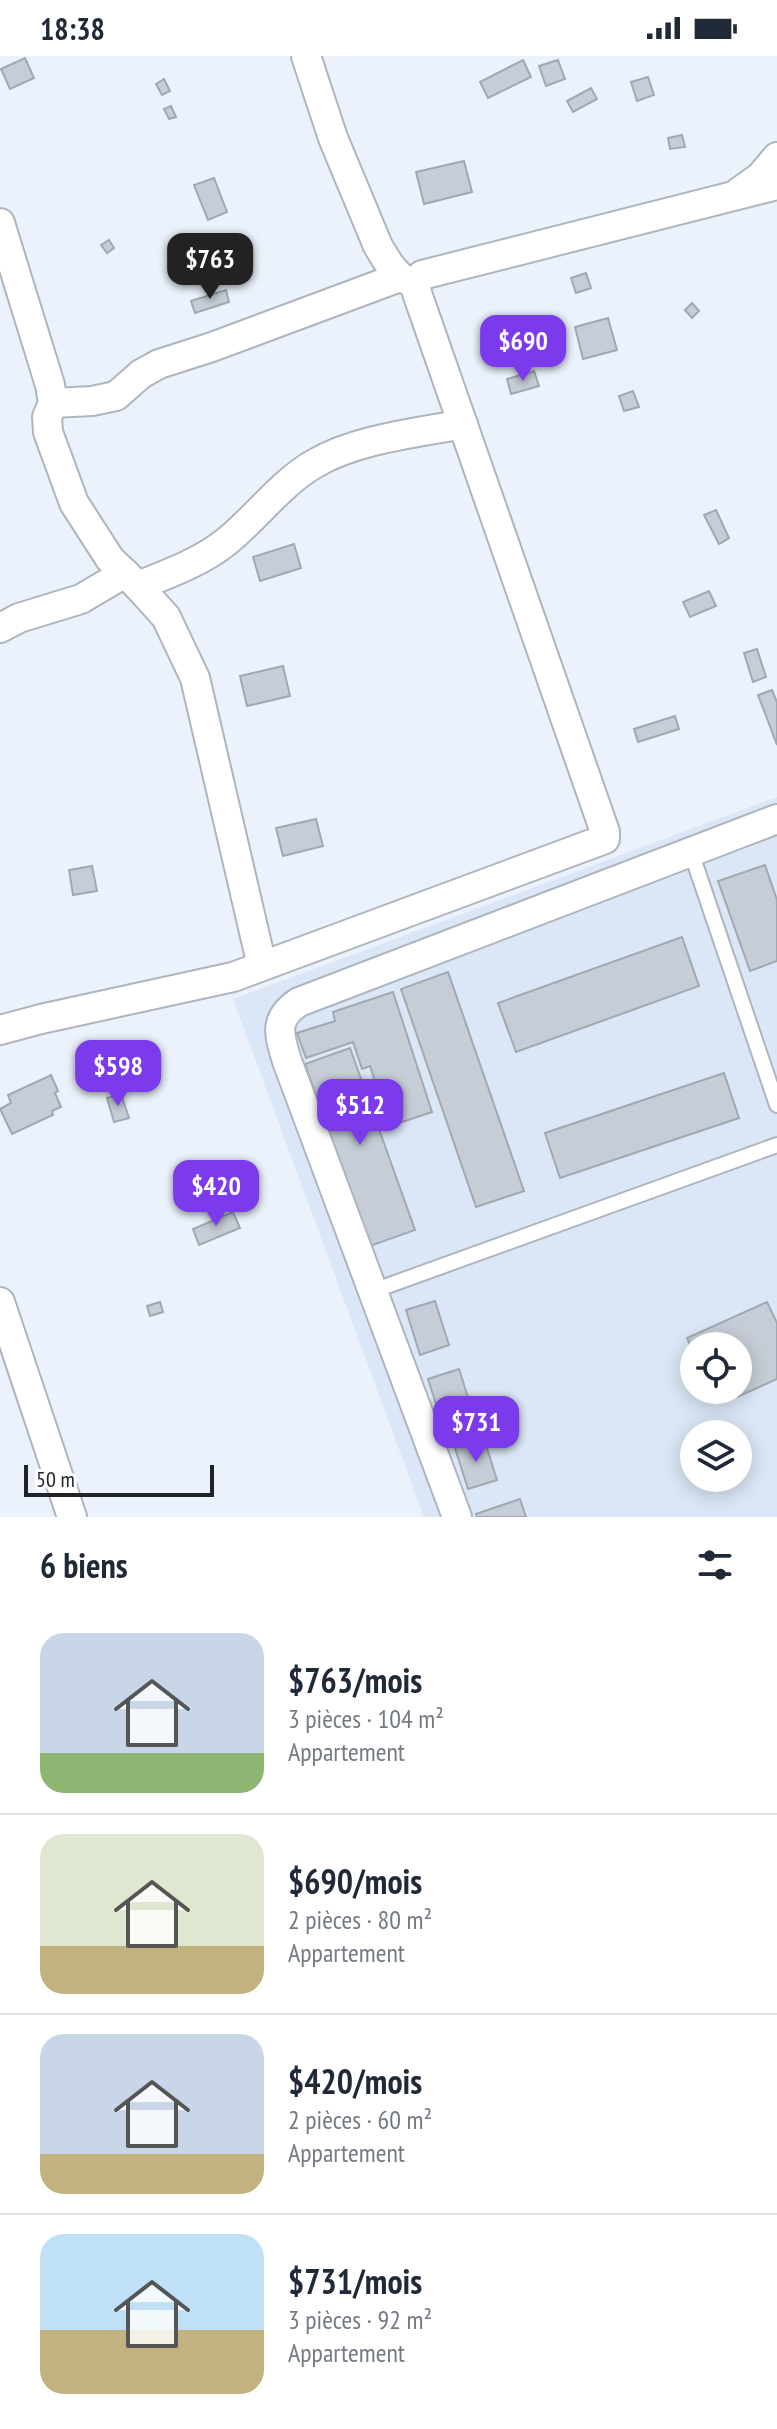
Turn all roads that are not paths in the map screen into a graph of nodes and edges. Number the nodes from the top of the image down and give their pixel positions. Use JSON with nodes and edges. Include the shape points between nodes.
{"nodes":[{"id":1,"x":306,"y":56,"type":"edge"},
{"id":2,"x":777,"y":157,"type":"edge"},
{"id":3,"x":777,"y":185,"type":"edge"},
{"id":4,"x":735,"y":194,"type":"junction"},
{"id":5,"x":0,"y":223,"type":"edge"},
{"id":6,"x":408,"y":281,"type":"junction"},
{"id":7,"x":53,"y":403,"type":"junction"},
{"id":8,"x":463,"y":424,"type":"junction"},
{"id":9,"x":132,"y":580,"type":"junction"},
{"id":10,"x":0,"y":628,"type":"edge"},
{"id":11,"x":777,"y":819,"type":"edge"},
{"id":12,"x":691,"y":852,"type":"junction"},
{"id":13,"x":262,"y":966,"type":"junction"},
{"id":14,"x":0,"y":1030,"type":"edge"},
{"id":15,"x":777,"y":1105,"type":"edge"},
{"id":16,"x":777,"y":1145,"type":"edge"},
{"id":17,"x":373,"y":1291,"type":"junction"},
{"id":18,"x":0,"y":1302,"type":"edge"},
{"id":19,"x":72,"y":1517,"type":"edge"},
{"id":20,"x":457,"y":1517,"type":"edge"}],
"edges":[{"from":1,"to":6,"type":"street","via":[[378,246]]},
{"from":2,"to":4,"type":"street"},
{"from":3,"to":4,"type":"street"},
{"from":4,"to":6,"type":"street"},
{"from":5,"to":7,"type":"street"},
{"from":6,"to":7,"type":"street","via":[[159,364],[116,396]]},
{"from":6,"to":8,"type":"street"},
{"from":7,"to":9,"type":"street","via":[[48,432],[74,503],[110,559]]},
{"from":8,"to":9,"type":"street","via":[[342,451],[313,464],[223,544],[186,567]]},
{"from":8,"to":13,"type":"street","via":[[605,839]]},
{"from":9,"to":10,"type":"street"},
{"from":9,"to":13,"type":"street","via":[[166,617],[195,678]]},
{"from":11,"to":12,"type":"street"},
{"from":12,"to":15,"type":"lane"},
{"from":12,"to":17,"type":"street","via":[[288,1009],[280,1039]]},
{"from":13,"to":14,"type":"street"},
{"from":16,"to":17,"type":"lane"},
{"from":17,"to":20,"type":"street"},
{"from":18,"to":19,"type":"street"}]}
